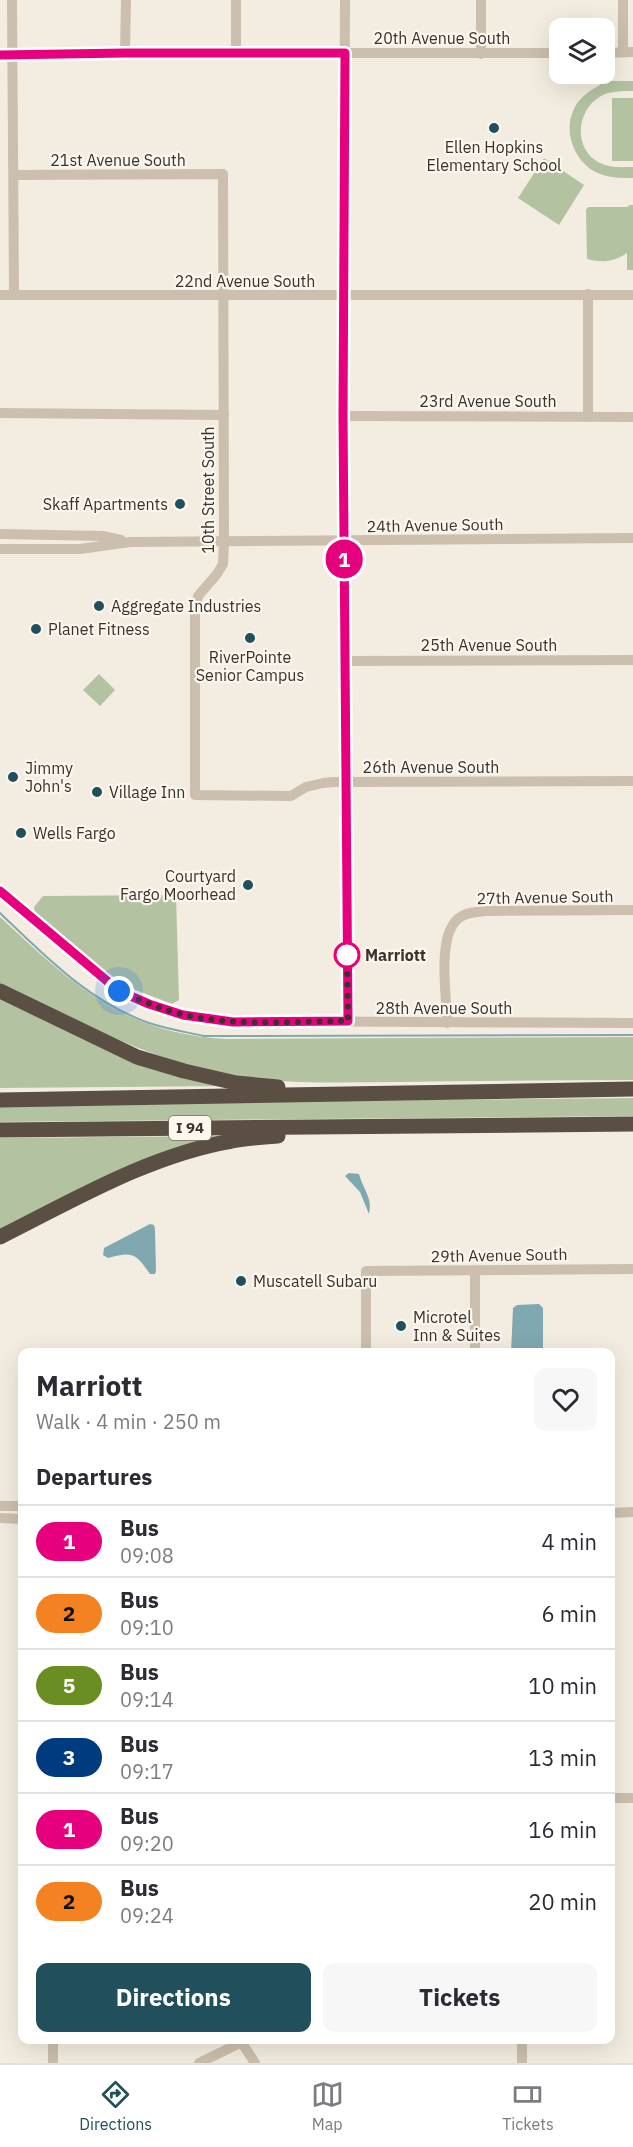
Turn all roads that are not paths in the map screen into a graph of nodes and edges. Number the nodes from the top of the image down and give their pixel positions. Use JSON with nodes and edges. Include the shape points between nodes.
{"nodes":[{"id":1,"x":12,"y":0,"type":"edge"},
{"id":2,"x":126,"y":0,"type":"edge"},
{"id":3,"x":236,"y":0,"type":"edge"},
{"id":4,"x":345,"y":0,"type":"edge"},
{"id":5,"x":481,"y":0,"type":"edge"},
{"id":6,"x":623,"y":0,"type":"edge"},
{"id":7,"x":628,"y":52,"type":"edge"},
{"id":8,"x":125,"y":53,"type":"junction"},
{"id":9,"x":236,"y":53,"type":"junction"},
{"id":10,"x":345,"y":53,"type":"junction"},
{"id":11,"x":549,"y":53,"type":"edge"},
{"id":12,"x":481,"y":54,"type":"junction"},
{"id":13,"x":6,"y":55,"type":"edge"},
{"id":14,"x":223,"y":174,"type":"joint"},
{"id":15,"x":14,"y":175,"type":"junction"},
{"id":16,"x":588,"y":294,"type":"junction"},
{"id":17,"x":633,"y":295,"type":"edge"},
{"id":18,"x":0,"y":296,"type":"edge"},
{"id":19,"x":14,"y":296,"type":"junction"},
{"id":20,"x":224,"y":296,"type":"junction"},
{"id":21,"x":343,"y":296,"type":"junction"},
{"id":22,"x":0,"y":413,"type":"edge"},
{"id":23,"x":224,"y":415,"type":"junction"},
{"id":24,"x":343,"y":416,"type":"junction"},
{"id":25,"x":588,"y":417,"type":"junction"},
{"id":26,"x":633,"y":417,"type":"edge"},
{"id":27,"x":0,"y":534,"type":"edge"},
{"id":28,"x":59,"y":535,"type":"junction"},
{"id":29,"x":633,"y":538,"type":"edge"},
{"id":30,"x":344,"y":541,"type":"junction"},
{"id":31,"x":130,"y":542,"type":"junction"},
{"id":32,"x":224,"y":542,"type":"junction"},
{"id":33,"x":0,"y":549,"type":"edge"},
{"id":34,"x":59,"y":549,"type":"junction"},
{"id":35,"x":633,"y":660,"type":"edge"},
{"id":36,"x":345,"y":661,"type":"junction"},
{"id":37,"x":633,"y":781,"type":"edge"},
{"id":38,"x":345,"y":782,"type":"junction"},
{"id":39,"x":195,"y":795,"type":"joint"},
{"id":40,"x":0,"y":891,"type":"edge"},
{"id":41,"x":633,"y":910,"type":"edge"},
{"id":42,"x":0,"y":991,"type":"edge"},
{"id":43,"x":348,"y":1021,"type":"junction"},
{"id":44,"x":447,"y":1023,"type":"junction"},
{"id":45,"x":633,"y":1023,"type":"edge"},
{"id":46,"x":633,"y":1089,"type":"edge"},
{"id":47,"x":319,"y":1095,"type":"junction"},
{"id":48,"x":0,"y":1100,"type":"edge"},
{"id":49,"x":633,"y":1124,"type":"edge"},
{"id":50,"x":379,"y":1126,"type":"junction"},
{"id":51,"x":0,"y":1130,"type":"edge"},
{"id":52,"x":0,"y":1237,"type":"edge"},
{"id":53,"x":633,"y":1269,"type":"edge"},
{"id":54,"x":475,"y":1271,"type":"junction"},
{"id":55,"x":366,"y":1348,"type":"edge"},
{"id":56,"x":475,"y":1348,"type":"edge"},
{"id":57,"x":0,"y":1506,"type":"edge"},
{"id":58,"x":18,"y":1506,"type":"edge"},
{"id":59,"x":633,"y":1512,"type":"edge"},
{"id":60,"x":615,"y":1513,"type":"edge"},
{"id":61,"x":0,"y":1518,"type":"edge"},
{"id":62,"x":18,"y":1519,"type":"edge"},
{"id":63,"x":615,"y":1798,"type":"edge"},
{"id":64,"x":633,"y":1798,"type":"edge"},
{"id":65,"x":52,"y":2044,"type":"edge"},
{"id":66,"x":240,"y":2044,"type":"edge"},
{"id":67,"x":245,"y":2044,"type":"edge"},
{"id":68,"x":522,"y":2044,"type":"edge"},
{"id":69,"x":52,"y":2063,"type":"edge"},
{"id":70,"x":199,"y":2063,"type":"edge"},
{"id":71,"x":255,"y":2063,"type":"edge"},
{"id":72,"x":522,"y":2063,"type":"edge"}],
"edges":[{"from":1,"to":13,"type":"street"},
{"from":2,"to":8,"type":"street"},
{"from":3,"to":9,"type":"street"},
{"from":4,"to":10,"type":"street"},
{"from":5,"to":12,"type":"street"},
{"from":6,"to":7,"type":"street"},
{"from":8,"to":9,"type":"street","name":"20th Avenue South"},
{"from":8,"to":13,"type":"street","name":"20th Avenue South"},
{"from":9,"to":10,"type":"street","name":"20th Avenue South"},
{"from":10,"to":12,"type":"street","name":"20th Avenue South"},
{"from":10,"to":21,"type":"street"},
{"from":11,"to":12,"type":"street","name":"20th Avenue South"},
{"from":13,"to":15,"type":"street"},
{"from":14,"to":15,"type":"street","name":"21st Avenue South"},
{"from":14,"to":20,"type":"street","name":"10th Street South"},
{"from":15,"to":19,"type":"street"},
{"from":16,"to":17,"type":"street","name":"22nd Avenue South"},
{"from":16,"to":21,"type":"street","name":"22nd Avenue South"},
{"from":16,"to":25,"type":"street"},
{"from":18,"to":19,"type":"street","name":"22nd Avenue South"},
{"from":19,"to":20,"type":"street","name":"22nd Avenue South"},
{"from":20,"to":21,"type":"street","name":"22nd Avenue South"},
{"from":20,"to":23,"type":"street","name":"10th Street South"},
{"from":21,"to":24,"type":"street"},
{"from":22,"to":23,"type":"street"},
{"from":23,"to":32,"type":"street","name":"10th Street South"},
{"from":24,"to":25,"type":"street","name":"23rd Avenue South"},
{"from":24,"to":30,"type":"street"},
{"from":25,"to":26,"type":"street","name":"23rd Avenue South"},
{"from":27,"to":28,"type":"street","name":"24th Avenue South"},
{"from":28,"to":31,"type":"street","name":"24th Avenue South","via":[[103,536]]},
{"from":28,"to":34,"type":"street"},
{"from":29,"to":30,"type":"street","name":"24th Avenue South"},
{"from":30,"to":32,"type":"street","name":"24th Avenue South"},
{"from":30,"to":36,"type":"street"},
{"from":31,"to":32,"type":"street","name":"24th Avenue South"},
{"from":31,"to":34,"type":"street","name":"24th Avenue South"},
{"from":32,"to":39,"type":"street","name":"10th Street South","via":[[223,564],[198,596],[195,613]]},
{"from":33,"to":34,"type":"street","name":"24th Avenue South"},
{"from":35,"to":36,"type":"street","name":"25th Avenue South"},
{"from":36,"to":38,"type":"street"},
{"from":37,"to":38,"type":"street","name":"26th Avenue South"},
{"from":38,"to":39,"type":"street","name":"26th Avenue South","via":[[323,783],[291,796]]},
{"from":38,"to":43,"type":"street"},
{"from":40,"to":43,"type":"street","name":"28th Avenue South","via":[[119,991],[149,1004],[183,1015],[233,1022]]},
{"from":41,"to":44,"type":"street","name":"27th Avenue South","via":[[486,911],[458,918],[444,945]]},
{"from":42,"to":47,"type":"highway","via":[[137,1057],[236,1083]]},
{"from":43,"to":44,"type":"street","name":"28th Avenue South"},
{"from":44,"to":45,"type":"street","name":"28th Avenue South"},
{"from":46,"to":47,"type":"highway","number":"I 94"},
{"from":47,"to":48,"type":"highway","number":"I 94"},
{"from":49,"to":50,"type":"highway","number":"I 94"},
{"from":50,"to":51,"type":"highway","number":"I 94"},
{"from":50,"to":52,"type":"highway","via":[[232,1141],[195,1150],[142,1168]]},
{"from":53,"to":54,"type":"street","name":"29th Avenue South"},
{"from":54,"to":55,"type":"street","name":"29th Avenue South","via":[[366,1271]]},
{"from":54,"to":56,"type":"street"},
{"from":57,"to":58,"type":"street"},
{"from":59,"to":60,"type":"street"},
{"from":61,"to":62,"type":"street"},
{"from":63,"to":64,"type":"street"},
{"from":65,"to":69,"type":"street"},
{"from":66,"to":70,"type":"street"},
{"from":67,"to":71,"type":"street"},
{"from":68,"to":72,"type":"street"}]}
